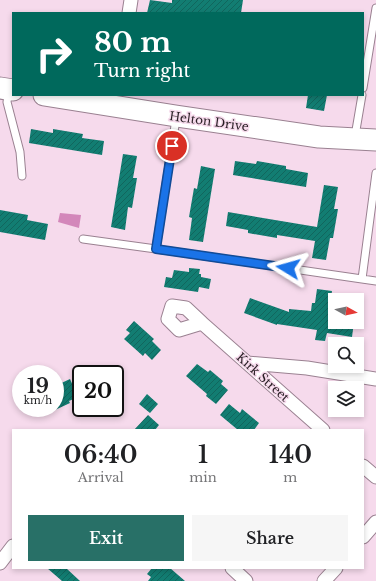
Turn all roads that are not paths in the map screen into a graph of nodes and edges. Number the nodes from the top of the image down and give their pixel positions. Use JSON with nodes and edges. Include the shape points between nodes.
{"nodes":[{"id":1,"x":131,"y":0,"type":"edge"},
{"id":2,"x":376,"y":8,"type":"edge"},
{"id":3,"x":129,"y":12,"type":"edge"},
{"id":4,"x":364,"y":82,"type":"edge"},
{"id":5,"x":7,"y":89,"type":"edge"},
{"id":6,"x":56,"y":96,"type":"edge"},
{"id":7,"x":362,"y":96,"type":"edge"},
{"id":8,"x":114,"y":101,"type":"edge"},
{"id":9,"x":176,"y":116,"type":"junction"},
{"id":10,"x":355,"y":139,"type":"junction"},
{"id":11,"x":376,"y":140,"type":"edge"},
{"id":12,"x":376,"y":172,"type":"edge"},
{"id":13,"x":22,"y":176,"type":"dead end"},
{"id":14,"x":83,"y":239,"type":"dead end"},
{"id":15,"x":156,"y":249,"type":"junction"},
{"id":16,"x":362,"y":279,"type":"junction"},
{"id":17,"x":376,"y":280,"type":"edge"},
{"id":18,"x":202,"y":323,"type":"dead end"},
{"id":19,"x":247,"y":363,"type":"junction"},
{"id":20,"x":376,"y":379,"type":"edge"},
{"id":21,"x":322,"y":429,"type":"edge"},
{"id":22,"x":364,"y":467,"type":"edge"},
{"id":23,"x":376,"y":477,"type":"edge"},
{"id":24,"x":376,"y":522,"type":"edge"},
{"id":25,"x":364,"y":536,"type":"edge"},
{"id":26,"x":12,"y":547,"type":"edge"},
{"id":27,"x":0,"y":563,"type":"edge"},
{"id":28,"x":233,"y":569,"type":"edge"},
{"id":29,"x":335,"y":569,"type":"edge"},
{"id":30,"x":246,"y":581,"type":"edge"},
{"id":31,"x":324,"y":581,"type":"edge"}],
"edges":[{"from":1,"to":3,"type":"street"},
{"from":2,"to":4,"type":"lane"},
{"from":5,"to":13,"type":"lane","via":[[7,102],[20,152]]},
{"from":6,"to":8,"type":"main road","name":"Helton Drive"},
{"from":7,"to":10,"type":"lane"},
{"from":8,"to":9,"type":"main road","name":"Helton Drive"},
{"from":9,"to":10,"type":"main road","name":"Helton Drive","via":[[319,137]]},
{"from":9,"to":15,"type":"lane"},
{"from":10,"to":11,"type":"main road","name":"Helton Drive"},
{"from":12,"to":16,"type":"lane"},
{"from":14,"to":15,"type":"lane"},
{"from":15,"to":16,"type":"lane"},
{"from":16,"to":17,"type":"lane"},
{"from":18,"to":19,"type":"street","name":"Kirk Street"},
{"from":19,"to":20,"type":"street","via":[[307,368]]},
{"from":19,"to":21,"type":"street","name":"Kirk Street"},
{"from":22,"to":23,"type":"street"},
{"from":24,"to":25,"type":"street"},
{"from":26,"to":27,"type":"street"},
{"from":28,"to":30,"type":"street"},
{"from":29,"to":31,"type":"street"}]}
